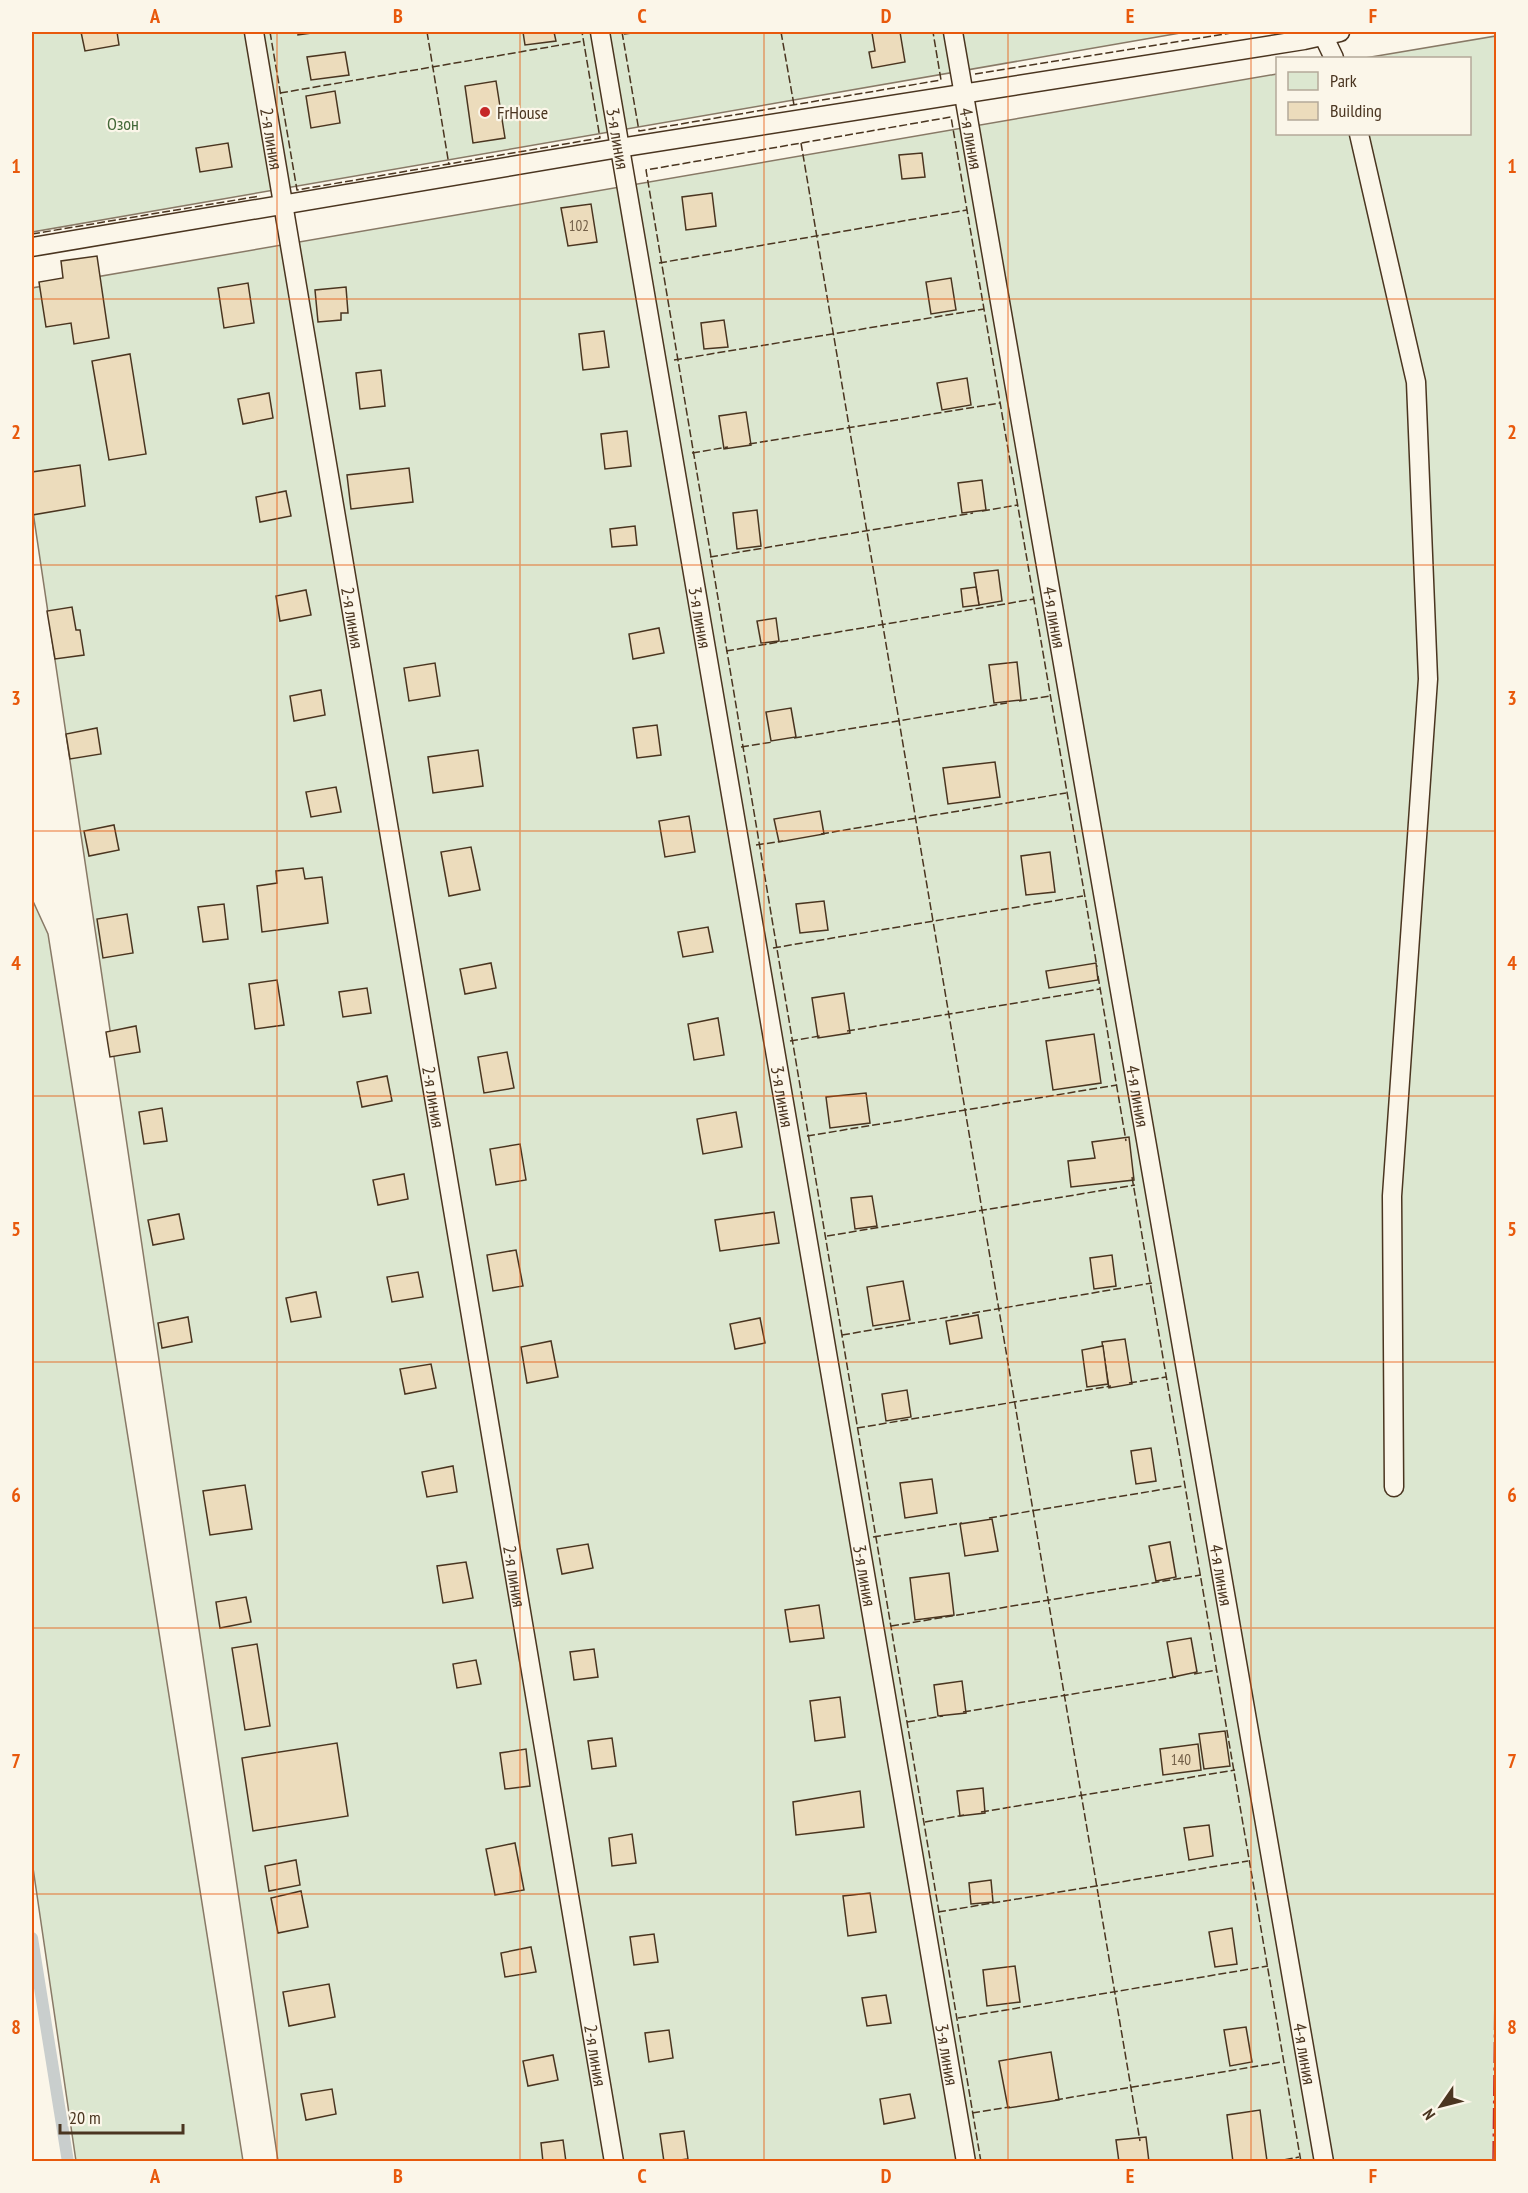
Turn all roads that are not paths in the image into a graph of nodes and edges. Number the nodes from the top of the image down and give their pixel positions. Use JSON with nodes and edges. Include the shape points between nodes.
{"nodes":[{"id":1,"x":254,"y":32,"type":"edge"},
{"id":2,"x":600,"y":32,"type":"edge"},
{"id":3,"x":953,"y":32,"type":"edge"},
{"id":4,"x":1331,"y":33,"type":"edge"},
{"id":5,"x":1303,"y":36,"type":"edge"},
{"id":6,"x":1334,"y":57,"type":"edge"},
{"id":7,"x":964,"y":94,"type":"junction"},
{"id":8,"x":1359,"y":135,"type":"edge"},
{"id":9,"x":620,"y":148,"type":"junction"},
{"id":10,"x":283,"y":204,"type":"junction"},
{"id":11,"x":32,"y":247,"type":"edge"},
{"id":12,"x":1394,"y":1487,"type":"dead end"},
{"id":13,"x":614,"y":2162,"type":"edge"},
{"id":14,"x":966,"y":2162,"type":"edge"},
{"id":15,"x":1324,"y":2162,"type":"edge"}],
"edges":[{"from":1,"to":10,"type":"lane","name":"2-я линия"},
{"from":2,"to":9,"type":"lane","name":"3-я линия"},
{"from":3,"to":7,"type":"lane","name":"4-я линия"},
{"from":4,"to":5,"type":"lane"},
{"from":4,"to":6,"type":"lane"},
{"from":5,"to":7,"type":"lane"},
{"from":7,"to":9,"type":"lane"},
{"from":7,"to":15,"type":"lane","name":"4-я линия"},
{"from":8,"to":12,"type":"lane","via":[[1416,382],[1428,679],[1392,1196]]},
{"from":9,"to":10,"type":"lane"},
{"from":9,"to":14,"type":"lane","name":"3-я линия"},
{"from":10,"to":11,"type":"lane"},
{"from":10,"to":13,"type":"lane","name":"2-я линия"}]}
